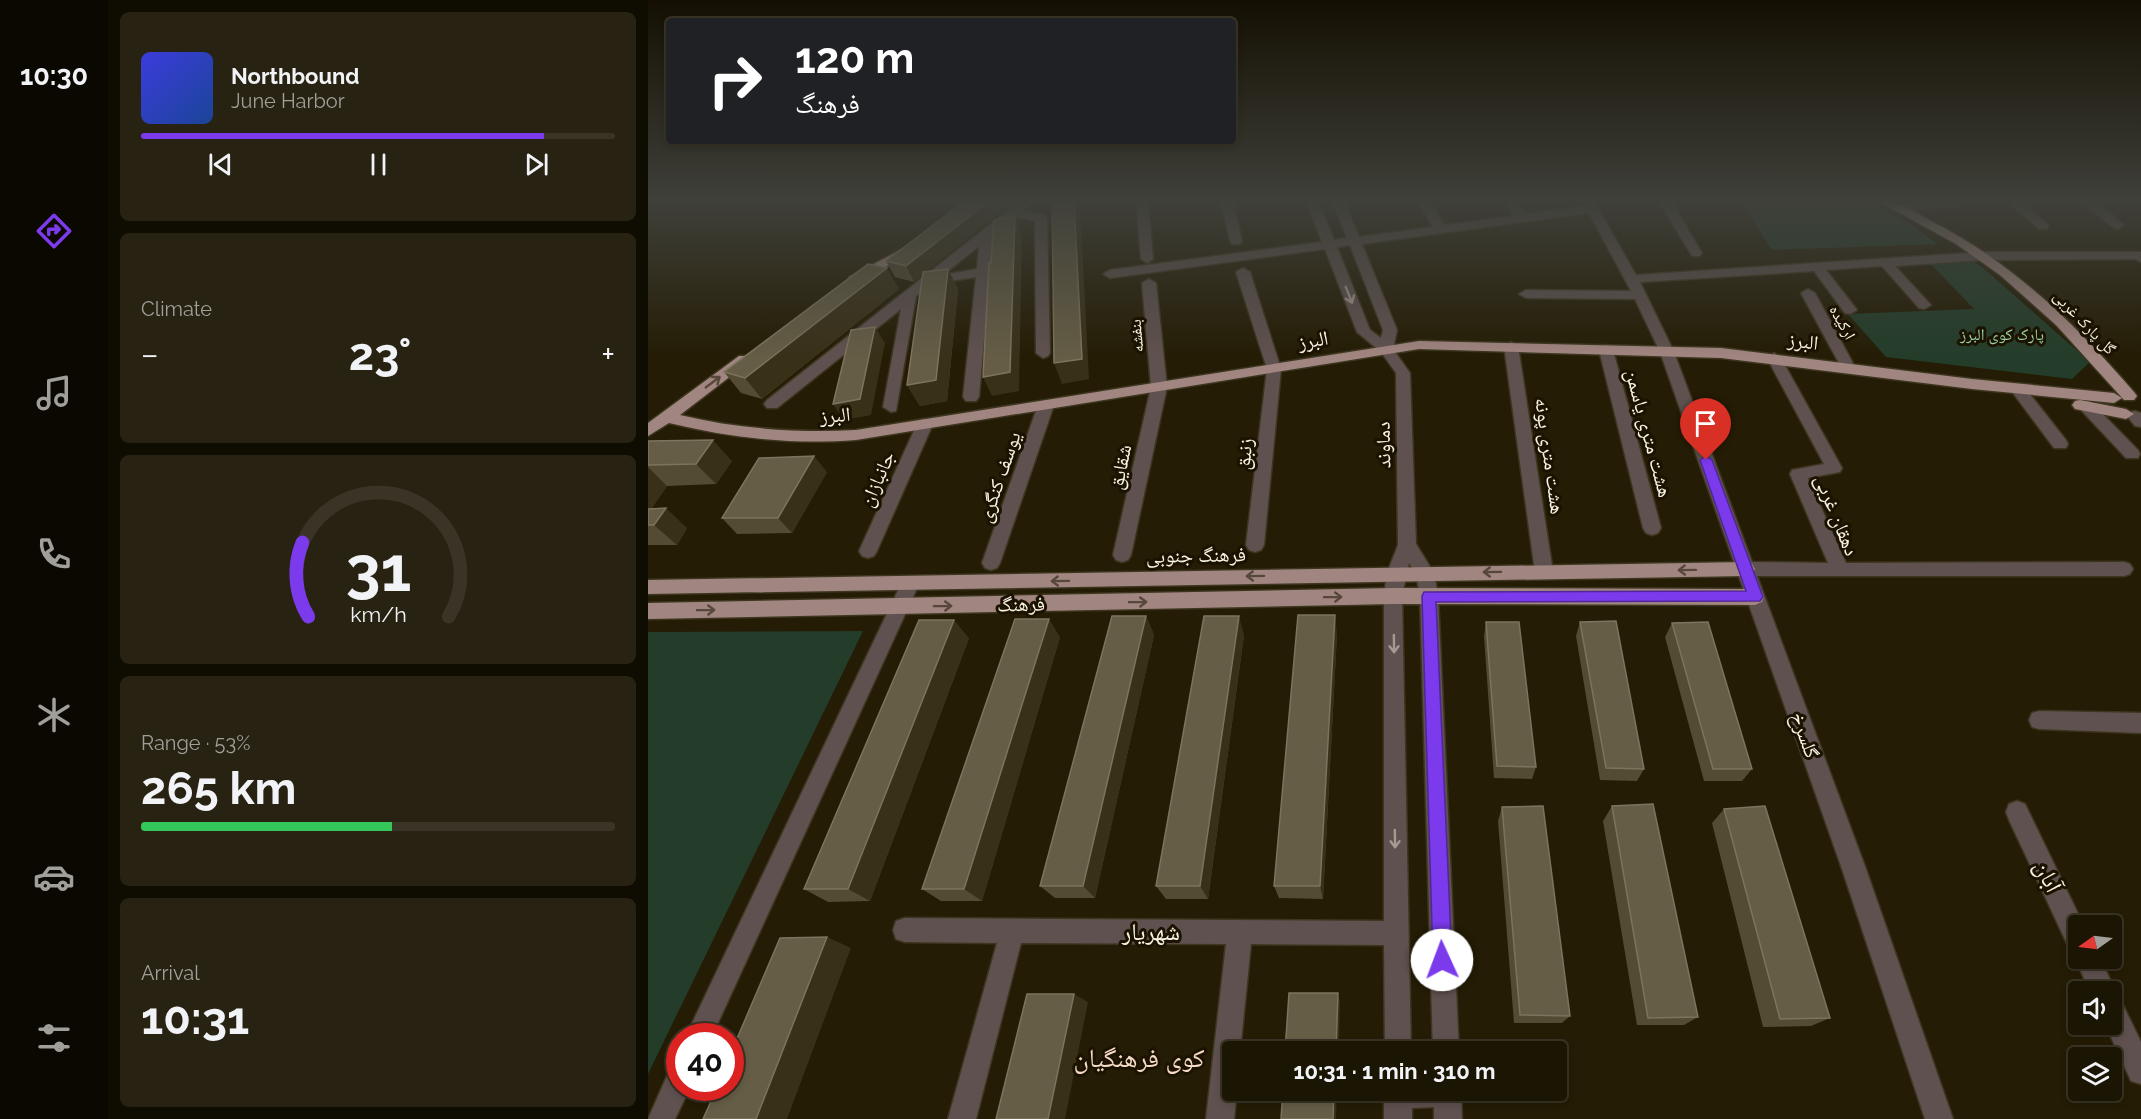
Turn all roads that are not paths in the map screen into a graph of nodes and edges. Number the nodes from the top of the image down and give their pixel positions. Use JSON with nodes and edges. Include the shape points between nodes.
{"nodes":[{"id":1,"x":901,"y":253,"type":"edge"},
{"id":2,"x":962,"y":253,"type":"edge"},
{"id":3,"x":985,"y":253,"type":"edge"},
{"id":4,"x":1042,"y":253,"type":"edge"},
{"id":5,"x":1147,"y":253,"type":"edge"},
{"id":6,"x":1266,"y":253,"type":"edge"},
{"id":7,"x":1331,"y":253,"type":"edge"},
{"id":8,"x":1359,"y":253,"type":"edge"},
{"id":9,"x":1617,"y":253,"type":"edge"},
{"id":10,"x":1978,"y":253,"type":"edge"},
{"id":11,"x":1983,"y":256,"type":"junction"},
{"id":12,"x":2141,"y":258,"type":"edge"},
{"id":13,"x":1147,"y":259,"type":"dead end"},
{"id":14,"x":1886,"y":263,"type":"junction"},
{"id":15,"x":1818,"y":268,"type":"junction"},
{"id":16,"x":984,"y":272,"type":"junction"},
{"id":17,"x":1243,"y":272,"type":"dead end"},
{"id":18,"x":1110,"y":274,"type":"dead end"},
{"id":19,"x":1632,"y":279,"type":"junction"},
{"id":20,"x":927,"y":281,"type":"junction"},
{"id":21,"x":1149,"y":282,"type":"dead end"},
{"id":22,"x":842,"y":287,"type":"edge"},
{"id":23,"x":1808,"y":293,"type":"dead end"},
{"id":24,"x":910,"y":294,"type":"junction"},
{"id":25,"x":1526,"y":294,"type":"dead end"},
{"id":26,"x":1640,"y":295,"type":"junction"},
{"id":27,"x":1924,"y":305,"type":"dead end"},
{"id":28,"x":1850,"y":310,"type":"dead end"},
{"id":29,"x":1511,"y":346,"type":"junction"},
{"id":30,"x":758,"y":348,"type":"edge"},
{"id":31,"x":1386,"y":349,"type":"junction"},
{"id":32,"x":1606,"y":350,"type":"junction"},
{"id":33,"x":1667,"y":352,"type":"junction"},
{"id":34,"x":1043,"y":353,"type":"dead end"},
{"id":35,"x":1774,"y":358,"type":"junction"},
{"id":36,"x":1848,"y":367,"type":"junction"},
{"id":37,"x":1274,"y":369,"type":"junction"},
{"id":38,"x":1972,"y":384,"type":"junction"},
{"id":39,"x":1159,"y":387,"type":"junction"},
{"id":40,"x":2021,"y":393,"type":"junction"},
{"id":41,"x":971,"y":398,"type":"dead end"},
{"id":42,"x":772,"y":404,"type":"dead end"},
{"id":43,"x":1046,"y":405,"type":"junction"},
{"id":44,"x":2086,"y":406,"type":"junction"},
{"id":45,"x":891,"y":407,"type":"dead end"},
{"id":46,"x":2134,"y":408,"type":"edge"},
{"id":47,"x":666,"y":417,"type":"junction"},
{"id":48,"x":925,"y":424,"type":"junction"},
{"id":49,"x":648,"y":431,"type":"edge"},
{"id":50,"x":2060,"y":444,"type":"dead end"},
{"id":51,"x":2132,"y":454,"type":"dead end"},
{"id":52,"x":1652,"y":528,"type":"dead end"},
{"id":53,"x":1255,"y":544,"type":"dead end"},
{"id":54,"x":1407,"y":545,"type":"junction"},
{"id":55,"x":868,"y":551,"type":"dead end"},
{"id":56,"x":1122,"y":555,"type":"dead end"},
{"id":57,"x":992,"y":563,"type":"dead end"},
{"id":58,"x":1746,"y":569,"type":"junction"},
{"id":59,"x":2124,"y":569,"type":"dead end"},
{"id":60,"x":1840,"y":570,"type":"junction"},
{"id":61,"x":1544,"y":572,"type":"junction"},
{"id":62,"x":1396,"y":573,"type":"junction"},
{"id":63,"x":1425,"y":573,"type":"junction"},
{"id":64,"x":910,"y":584,"type":"junction"},
{"id":65,"x":648,"y":587,"type":"edge"},
{"id":66,"x":1393,"y":596,"type":"junction"},
{"id":67,"x":1429,"y":596,"type":"junction"},
{"id":68,"x":1755,"y":597,"type":"junction"},
{"id":69,"x":900,"y":607,"type":"junction"},
{"id":70,"x":648,"y":611,"type":"edge"},
{"id":71,"x":2039,"y":720,"type":"dead end"},
{"id":72,"x":2141,"y":723,"type":"edge"},
{"id":73,"x":2017,"y":812,"type":"dead end"},
{"id":74,"x":2068,"y":918,"type":"edge"},
{"id":75,"x":905,"y":930,"type":"dead end"},
{"id":76,"x":1012,"y":931,"type":"junction"},
{"id":77,"x":1240,"y":932,"type":"junction"},
{"id":78,"x":1396,"y":933,"type":"junction"},
{"id":79,"x":705,"y":1023,"type":"edge"},
{"id":80,"x":2122,"y":1031,"type":"edge"},
{"id":81,"x":1398,"y":1041,"type":"edge"},
{"id":82,"x":1446,"y":1041,"type":"edge"},
{"id":83,"x":2141,"y":1071,"type":"edge"},
{"id":84,"x":670,"y":1101,"type":"edge"},
{"id":85,"x":1448,"y":1101,"type":"edge"},
{"id":86,"x":1398,"y":1102,"type":"edge"},
{"id":87,"x":661,"y":1119,"type":"edge"},
{"id":88,"x":962,"y":1119,"type":"edge"},
{"id":89,"x":1220,"y":1119,"type":"edge"},
{"id":90,"x":1940,"y":1119,"type":"edge"}],
"edges":[{"from":1,"to":22,"type":"main road"},
{"from":2,"to":20,"type":"street"},
{"from":3,"to":16,"type":"street"},
{"from":4,"to":34,"type":"street"},
{"from":5,"to":13,"type":"street"},
{"from":6,"to":18,"type":"street"},
{"from":7,"to":31,"type":"street","name":"دماوند","one_way":true,"via":[[1364,332]]},
{"from":8,"to":31,"type":"street","via":[[1390,330]]},
{"from":9,"to":19,"type":"street","name":"گلسرخ"},
{"from":10,"to":11,"type":"main road","name":"گل پارک غربی"},
{"from":11,"to":12,"type":"street"},
{"from":11,"to":14,"type":"street"},
{"from":11,"to":46,"type":"main road","name":"گل پارک غربی","via":[[2054,312],[2108,371]]},
{"from":14,"to":15,"type":"street"},
{"from":14,"to":27,"type":"street"},
{"from":15,"to":19,"type":"street"},
{"from":15,"to":28,"type":"street"},
{"from":16,"to":20,"type":"street"},
{"from":16,"to":41,"type":"street"},
{"from":17,"to":37,"type":"street"},
{"from":19,"to":26,"type":"street","name":"گلسرخ"},
{"from":20,"to":24,"type":"street"},
{"from":21,"to":39,"type":"street","name":"بنفشه"},
{"from":23,"to":36,"type":"street","name":"ارکیده"},
{"from":24,"to":42,"type":"street"},
{"from":24,"to":45,"type":"street"},
{"from":25,"to":26,"type":"street"},
{"from":26,"to":33,"type":"street","name":"گلسرخ"},
{"from":29,"to":31,"type":"main road","name":"البرز","via":[[1419,345]]},
{"from":29,"to":32,"type":"main road","name":"البرز"},
{"from":29,"to":61,"type":"street","name":"هشت متری پونه"},
{"from":47,"to":30,"type":"main road","one_way":true},
{"from":31,"to":37,"type":"main road","name":"البرز"},
{"from":31,"to":54,"type":"street","name":"دماوند","via":[[1403,373]]},
{"from":32,"to":33,"type":"main road","name":"البرز"},
{"from":32,"to":52,"type":"street","name":"هشت متری یاسمن"},
{"from":33,"to":35,"type":"main road","name":"البرز"},
{"from":33,"to":58,"type":"street","name":"گلسرخ"},
{"from":35,"to":36,"type":"main road","name":"البرز"},
{"from":35,"to":60,"type":"street","name":"دهقان غربی","via":[[1834,468],[1798,474]]},
{"from":36,"to":38,"type":"main road","name":"البرز"},
{"from":37,"to":39,"type":"main road","name":"البرز"},
{"from":37,"to":53,"type":"street","name":"زنبق"},
{"from":38,"to":40,"type":"main road","name":"البرز"},
{"from":38,"to":46,"type":"main road","name":"البرز"},
{"from":39,"to":43,"type":"main road","name":"البرز"},
{"from":39,"to":56,"type":"street","name":"شقایق"},
{"from":40,"to":44,"type":"main road","name":"البرز"},
{"from":40,"to":50,"type":"street"},
{"from":43,"to":48,"type":"main road","name":"البرز"},
{"from":43,"to":57,"type":"street","name":"یوسف کنگری"},
{"from":44,"to":46,"type":"main road","name":"البرز"},
{"from":44,"to":51,"type":"street"},
{"from":47,"to":48,"type":"main road","name":"البرز","via":[[705,428],[819,439]]},
{"from":47,"to":49,"type":"main road"},
{"from":48,"to":55,"type":"street","name":"جانبازان"},
{"from":54,"to":62,"type":"street"},
{"from":54,"to":63,"type":"street"},
{"from":58,"to":60,"type":"street","name":"دهقان غربی"},
{"from":58,"to":61,"type":"main road","name":"فرهنگ جنوبی","one_way":true},
{"from":58,"to":68,"type":"street","name":"گلسرخ"},
{"from":59,"to":60,"type":"street"},
{"from":61,"to":63,"type":"main road","name":"فرهنگ جنوبی","one_way":true},
{"from":62,"to":63,"type":"main road","name":"فرهنگ جنوبی"},
{"from":62,"to":64,"type":"main road","name":"فرهنگ جنوبی","one_way":true},
{"from":62,"to":66,"type":"street"},
{"from":63,"to":67,"type":"street"},
{"from":64,"to":65,"type":"main road","name":"فرهنگ جنوبی"},
{"from":64,"to":69,"type":"street"},
{"from":66,"to":67,"type":"main road","name":"فرهنگ"},
{"from":69,"to":66,"type":"main road","name":"فرهنگ","one_way":true},
{"from":66,"to":78,"type":"street","one_way":true},
{"from":67,"to":68,"type":"main road","name":"فرهنگ"},
{"from":67,"to":82,"type":"street"},
{"from":68,"to":90,"type":"street","name":"گلسرخ"},
{"from":70,"to":69,"type":"main road","name":"فرهنگ","one_way":true},
{"from":69,"to":79,"type":"street"},
{"from":71,"to":72,"type":"street"},
{"from":73,"to":74,"type":"street","name":"آبان"},
{"from":75,"to":76,"type":"street","name":"شهریار"},
{"from":76,"to":77,"type":"street","name":"شهریار"},
{"from":76,"to":88,"type":"street"},
{"from":77,"to":78,"type":"street","name":"شهریار"},
{"from":77,"to":89,"type":"street"},
{"from":78,"to":81,"type":"street"},
{"from":80,"to":83,"type":"street"},
{"from":84,"to":87,"type":"street"},
{"from":85,"to":86,"type":"street"}]}
